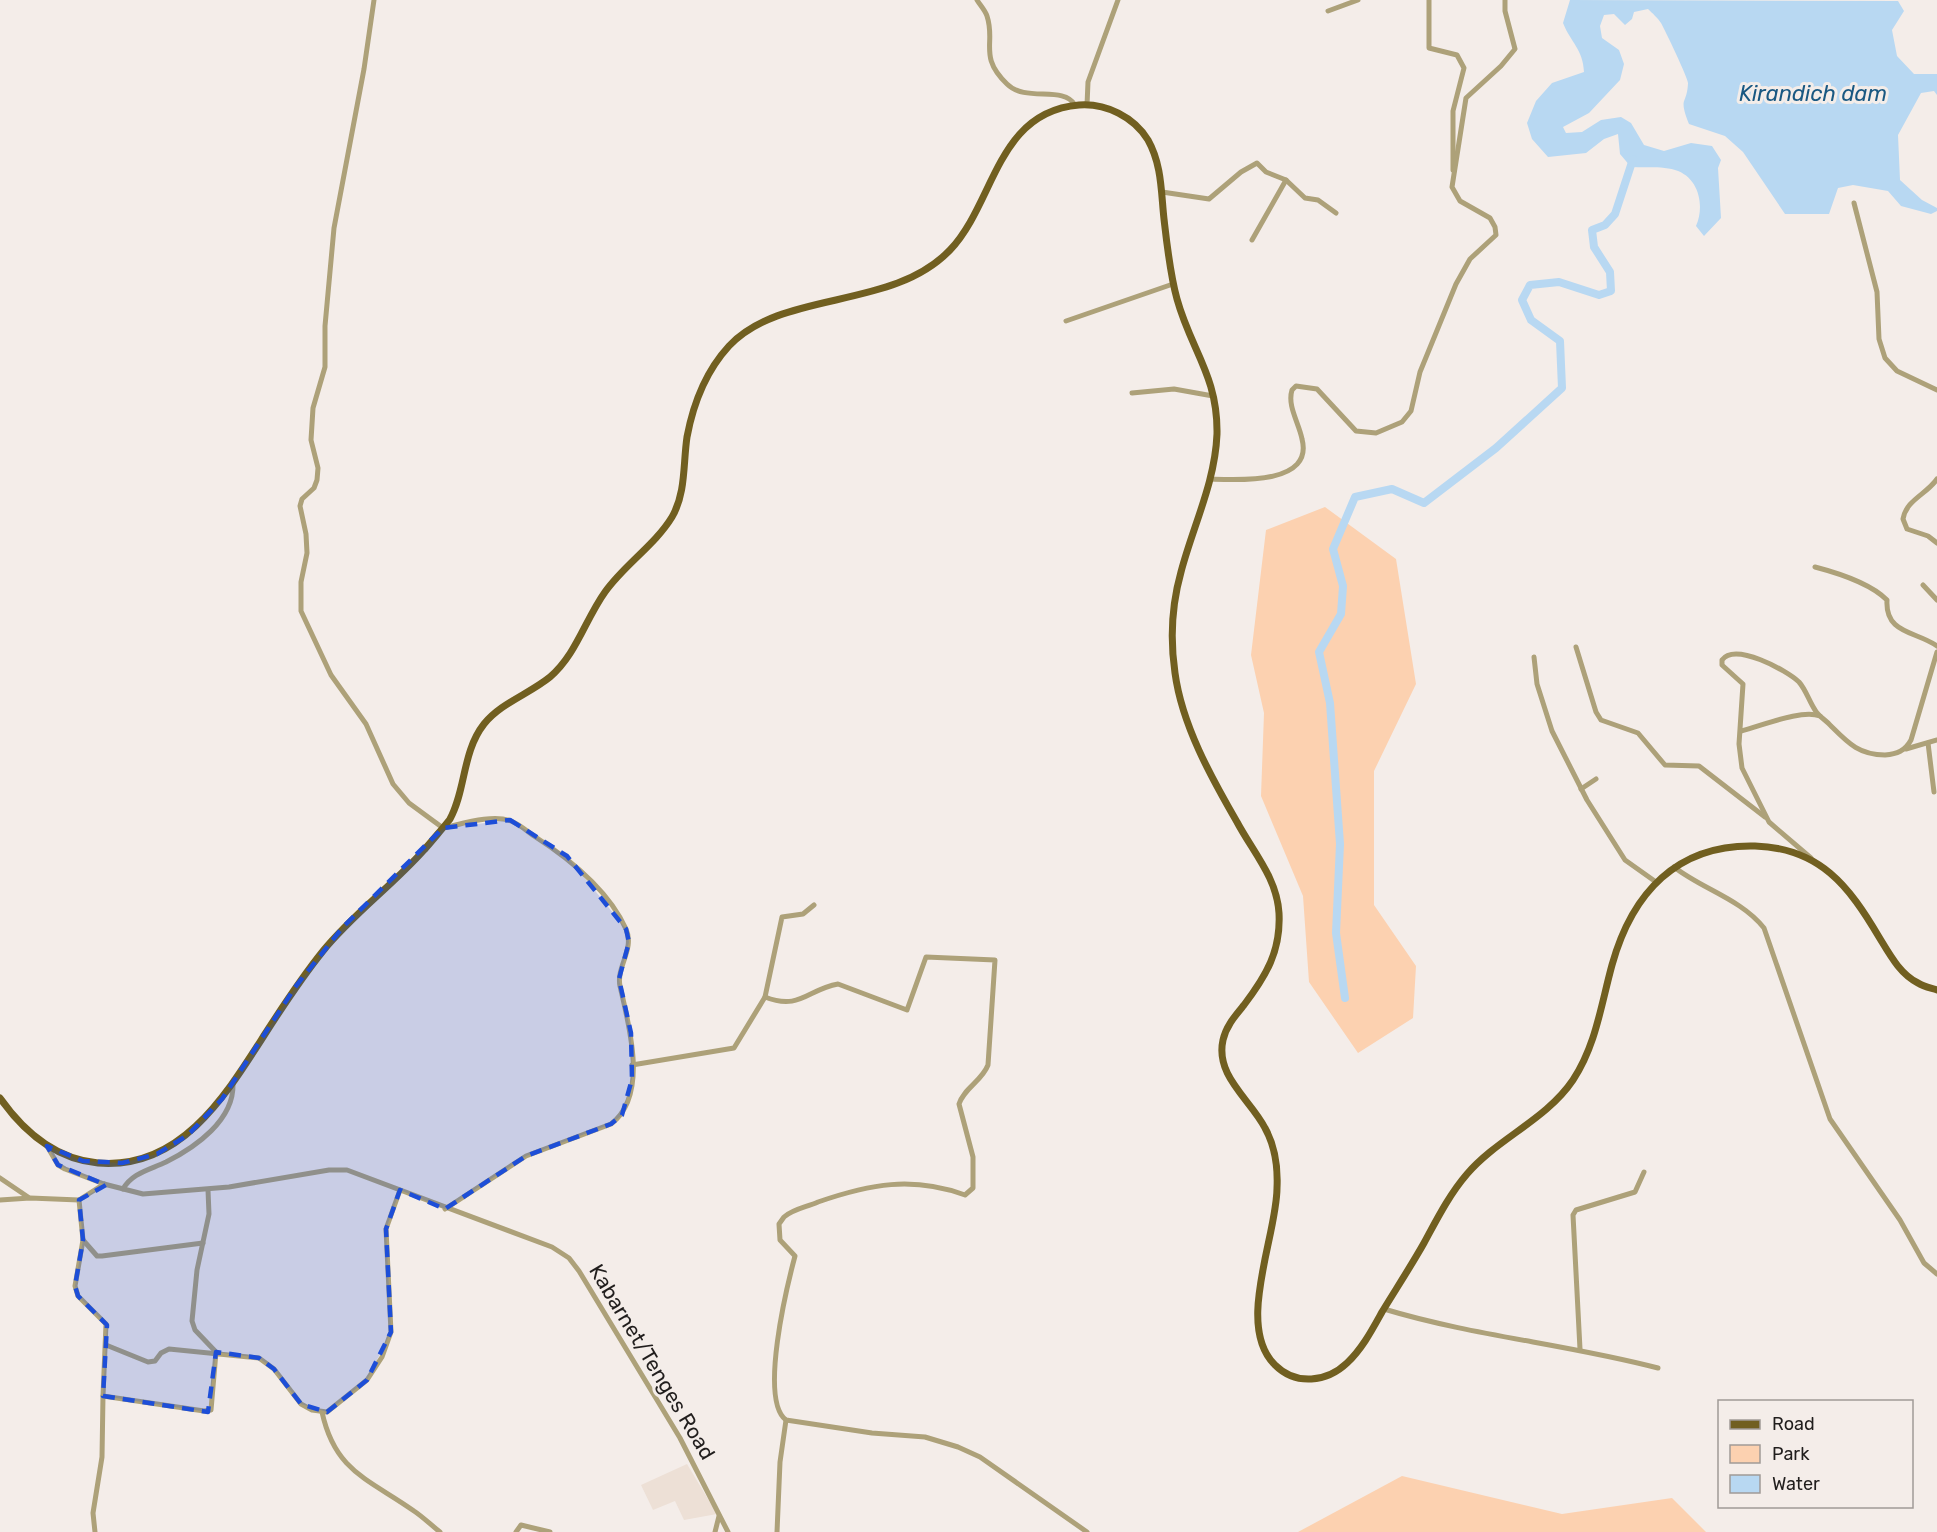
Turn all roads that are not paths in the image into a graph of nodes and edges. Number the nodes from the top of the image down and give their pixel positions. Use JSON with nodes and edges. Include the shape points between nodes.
{"nodes":[{"id":1,"x":374,"y":0,"type":"edge"},
{"id":2,"x":977,"y":0,"type":"edge"},
{"id":3,"x":1118,"y":0,"type":"edge"},
{"id":4,"x":1358,"y":0,"type":"edge"},
{"id":5,"x":1429,"y":0,"type":"edge"},
{"id":6,"x":1505,"y":0,"type":"edge"},
{"id":7,"x":1328,"y":10,"type":"dead end"},
{"id":8,"x":1075,"y":105,"type":"junction"},
{"id":9,"x":1088,"y":105,"type":"junction"},
{"id":10,"x":1453,"y":178,"type":"junction"},
{"id":11,"x":1286,"y":180,"type":"junction"},
{"id":12,"x":1162,"y":192,"type":"junction"},
{"id":13,"x":1854,"y":203,"type":"dead end"},
{"id":14,"x":1336,"y":213,"type":"dead end"},
{"id":15,"x":1252,"y":240,"type":"dead end"},
{"id":16,"x":1173,"y":284,"type":"junction"},
{"id":17,"x":1066,"y":321,"type":"dead end"},
{"id":18,"x":1937,"y":390,"type":"edge"},
{"id":19,"x":1132,"y":393,"type":"dead end"},
{"id":20,"x":1213,"y":396,"type":"junction"},
{"id":21,"x":1937,"y":479,"type":"edge"},
{"id":22,"x":1211,"y":480,"type":"junction"},
{"id":23,"x":1937,"y":543,"type":"edge"},
{"id":24,"x":1815,"y":567,"type":"dead end"},
{"id":25,"x":1923,"y":585,"type":"dead end"},
{"id":26,"x":1937,"y":600,"type":"edge"},
{"id":27,"x":1576,"y":646,"type":"dead end"},
{"id":28,"x":1937,"y":646,"type":"edge"},
{"id":29,"x":1937,"y":652,"type":"edge"},
{"id":30,"x":1533,"y":657,"type":"dead end"},
{"id":31,"x":1820,"y":716,"type":"junction"},
{"id":32,"x":1741,"y":730,"type":"junction"},
{"id":33,"x":1937,"y":740,"type":"edge"},
{"id":34,"x":1928,"y":743,"type":"junction"},
{"id":35,"x":1904,"y":750,"type":"junction"},
{"id":36,"x":1596,"y":779,"type":"dead end"},
{"id":37,"x":1581,"y":789,"type":"junction"},
{"id":38,"x":1934,"y":792,"type":"dead end"},
{"id":39,"x":1767,"y":818,"type":"junction"},
{"id":40,"x":443,"y":828,"type":"junction"},
{"id":41,"x":1814,"y":861,"type":"junction"},
{"id":42,"x":1674,"y":867,"type":"junction"},
{"id":43,"x":1656,"y":882,"type":"junction"},
{"id":44,"x":814,"y":905,"type":"dead end"},
{"id":45,"x":1937,"y":990,"type":"edge"},
{"id":46,"x":765,"y":997,"type":"junction"},
{"id":47,"x":632,"y":1065,"type":"junction"},
{"id":48,"x":233,"y":1084,"type":"junction"},
{"id":49,"x":0,"y":1098,"type":"edge"},
{"id":50,"x":47,"y":1146,"type":"junction"},
{"id":51,"x":1644,"y":1172,"type":"dead end"},
{"id":52,"x":0,"y":1178,"type":"edge"},
{"id":53,"x":104,"y":1184,"type":"junction"},
{"id":54,"x":123,"y":1190,"type":"junction"},
{"id":55,"x":208,"y":1190,"type":"junction"},
{"id":56,"x":400,"y":1190,"type":"junction"},
{"id":57,"x":30,"y":1198,"type":"junction"},
{"id":58,"x":0,"y":1200,"type":"edge"},
{"id":59,"x":79,"y":1200,"type":"junction"},
{"id":60,"x":446,"y":1209,"type":"junction"},
{"id":61,"x":82,"y":1240,"type":"junction"},
{"id":62,"x":203,"y":1243,"type":"junction"},
{"id":63,"x":1937,"y":1274,"type":"edge"},
{"id":64,"x":1384,"y":1309,"type":"junction"},
{"id":65,"x":106,"y":1345,"type":"junction"},
{"id":66,"x":1580,"y":1349,"type":"junction"},
{"id":67,"x":216,"y":1352,"type":"junction"},
{"id":68,"x":1658,"y":1368,"type":"dead end"},
{"id":69,"x":103,"y":1396,"type":"junction"},
{"id":70,"x":322,"y":1412,"type":"junction"},
{"id":71,"x":786,"y":1420,"type":"junction"},
{"id":72,"x":719,"y":1515,"type":"junction"},
{"id":73,"x":95,"y":1532,"type":"edge"},
{"id":74,"x":440,"y":1532,"type":"edge"},
{"id":75,"x":516,"y":1532,"type":"edge"},
{"id":76,"x":550,"y":1532,"type":"edge"},
{"id":77,"x":715,"y":1532,"type":"edge"},
{"id":78,"x":728,"y":1532,"type":"edge"},
{"id":79,"x":777,"y":1532,"type":"edge"},
{"id":80,"x":1087,"y":1532,"type":"edge"}],
"edges":[{"from":1,"to":40,"type":"street","via":[[334,228],[325,367],[314,408],[311,440],[317,480],[300,506],[307,553],[301,611],[331,675],[366,724],[393,784],[409,803]]},
{"from":2,"to":8,"type":"street","via":[[987,16],[992,64],[1004,81],[1022,93],[1064,96]]},
{"from":3,"to":9,"type":"street","via":[[1088,82]]},
{"from":4,"to":7,"type":"street"},
{"from":5,"to":10,"type":"street","via":[[1429,48],[1457,55],[1464,68],[1453,111]]},
{"from":6,"to":10,"type":"street","via":[[1515,49],[1466,99]]},
{"from":8,"to":9,"type":"main road"},
{"from":8,"to":40,"type":"main road","via":[[1038,120],[1008,147],[958,242],[922,272],[871,292],[772,318],[732,342],[705,380],[695,406],[679,504],[670,520],[609,586],[562,665],[483,725],[468,757],[451,819]]},
{"from":9,"to":12,"type":"main road","via":[[1120,114],[1135,123],[1156,159]]},
{"from":10,"to":22,"type":"street","via":[[1455,197],[1490,218],[1496,235],[1470,259],[1456,284],[1420,372],[1408,417],[1384,431],[1362,432],[1351,427],[1317,389],[1296,386],[1290,402],[1303,441],[1298,464],[1266,479]]},
{"from":11,"to":12,"type":"street","via":[[1256,163],[1209,199]]},
{"from":11,"to":14,"type":"street","via":[[1305,198],[1323,203]]},
{"from":11,"to":15,"type":"street"},
{"from":12,"to":16,"type":"main road"},
{"from":13,"to":18,"type":"street","via":[[1877,292],[1879,339],[1885,358],[1896,371]]},
{"from":16,"to":17,"type":"street"},
{"from":16,"to":20,"type":"main road","via":[[1179,309],[1206,367]]},
{"from":19,"to":20,"type":"street","via":[[1174,389]]},
{"from":20,"to":22,"type":"main road","via":[[1217,429]]},
{"from":21,"to":23,"type":"street","via":[[1909,505],[1903,519],[1906,529]]},
{"from":22,"to":64,"type":"main road","via":[[1177,584],[1172,651],[1178,692],[1193,734],[1230,811],[1264,866],[1278,902],[1278,947],[1271,965],[1225,1033],[1222,1047],[1229,1077],[1265,1128],[1276,1168],[1278,1197],[1262,1280],[1258,1334],[1276,1366],[1297,1377],[1314,1379],[1328,1376],[1352,1359]]},
{"from":24,"to":28,"type":"street","via":[[1850,579],[1881,596],[1887,600],[1887,615],[1895,625]]},
{"from":25,"to":26,"type":"street"},
{"from":27,"to":39,"type":"street","via":[[1601,720],[1638,733],[1665,765],[1698,766]]},
{"from":29,"to":35,"type":"street","via":[[1914,733]]},
{"from":30,"to":37,"type":"street","via":[[1556,741]]},
{"from":31,"to":32,"type":"street","via":[[1800,714]]},
{"from":31,"to":32,"type":"street","via":[[1794,678],[1755,658],[1733,652],[1721,662],[1743,684]]},
{"from":31,"to":35,"type":"street","via":[[1846,743],[1861,751],[1895,754]]},
{"from":32,"to":39,"type":"street","via":[[1742,768]]},
{"from":33,"to":34,"type":"street"},
{"from":34,"to":35,"type":"street"},
{"from":34,"to":38,"type":"street"},
{"from":36,"to":37,"type":"street"},
{"from":37,"to":43,"type":"street","via":[[1618,852]]},
{"from":39,"to":41,"type":"street"},
{"from":40,"to":47,"type":"street","via":[[491,819],[510,820],[567,856],[602,895],[626,929],[629,942],[619,979],[631,1033]]},
{"from":40,"to":48,"type":"main road","via":[[336,936],[296,986]]},
{"from":41,"to":42,"type":"main road","via":[[1783,850],[1744,847],[1715,850]]},
{"from":41,"to":45,"type":"main road","via":[[1844,885],[1906,976]]},
{"from":42,"to":43,"type":"main road"},
{"from":42,"to":63,"type":"street","via":[[1743,909],[1764,928],[1830,1119],[1900,1220],[1924,1263]]},
{"from":43,"to":64,"type":"main road","via":[[1632,913],[1621,937],[1598,1026],[1578,1073],[1556,1101],[1489,1152],[1464,1177]]},
{"from":44,"to":46,"type":"street","via":[[803,914],[782,917]]},
{"from":46,"to":47,"type":"street","via":[[730,1050]]},
{"from":46,"to":71,"type":"street","via":[[794,1002],[838,984],[907,1010],[926,957],[995,960],[988,1065],[959,1104],[973,1157],[970,1193],[927,1184],[870,1187],[794,1211],[780,1224],[780,1240],[795,1256],[775,1372],[777,1406]]},
{"from":47,"to":60,"type":"street","via":[[630,1098],[622,1115],[611,1124],[526,1156]]},
{"from":48,"to":50,"type":"main road","via":[[200,1124],[157,1154],[122,1163],[95,1163]]},
{"from":48,"to":54,"type":"street","via":[[231,1106],[208,1133],[167,1161],[132,1177]]},
{"from":49,"to":50,"type":"main road","via":[[20,1124]]},
{"from":50,"to":53,"type":"street","name":"Kabarnet/Tenges Road","via":[[58,1165]]},
{"from":51,"to":66,"type":"street","via":[[1635,1192],[1576,1210],[1573,1215]]},
{"from":52,"to":57,"type":"street"},
{"from":53,"to":54,"type":"street","name":"Kabarnet/Tenges Road"},
{"from":53,"to":59,"type":"street"},
{"from":54,"to":55,"type":"street","name":"Kabarnet/Tenges Road","via":[[155,1194]]},
{"from":55,"to":56,"type":"street","name":"Kabarnet/Tenges Road","via":[[337,1170],[356,1172]]},
{"from":55,"to":62,"type":"street","via":[[210,1214]]},
{"from":56,"to":60,"type":"street","name":"Kabarnet/Tenges Road"},
{"from":56,"to":70,"type":"street","via":[[386,1229],[391,1332],[382,1358],[367,1380]]},
{"from":57,"to":58,"type":"street"},
{"from":57,"to":59,"type":"street"},
{"from":59,"to":61,"type":"street"},
{"from":60,"to":72,"type":"street","name":"Kabarnet/Tenges Road","via":[[552,1247],[569,1258],[652,1390]]},
{"from":61,"to":62,"type":"street","via":[[98,1256]]},
{"from":61,"to":65,"type":"street","via":[[75,1286],[78,1296],[106,1324]]},
{"from":62,"to":67,"type":"street","via":[[192,1321],[195,1330]]},
{"from":64,"to":66,"type":"street"},
{"from":65,"to":67,"type":"street","via":[[148,1362],[169,1349]]},
{"from":65,"to":69,"type":"street"},
{"from":66,"to":68,"type":"street"},
{"from":67,"to":69,"type":"street","via":[[212,1406],[208,1412]]},
{"from":67,"to":70,"type":"street","via":[[259,1359],[274,1369],[301,1404]]},
{"from":69,"to":73,"type":"street","via":[[102,1457],[93,1513]]},
{"from":70,"to":74,"type":"street","via":[[330,1442],[351,1467]]},
{"from":71,"to":79,"type":"street"},
{"from":71,"to":80,"type":"street","via":[[925,1437],[958,1448],[980,1457]]},
{"from":72,"to":77,"type":"street"},
{"from":72,"to":78,"type":"street","name":"Kabarnet/Tenges Road"},
{"from":75,"to":76,"type":"street","via":[[521,1525]]}]}
